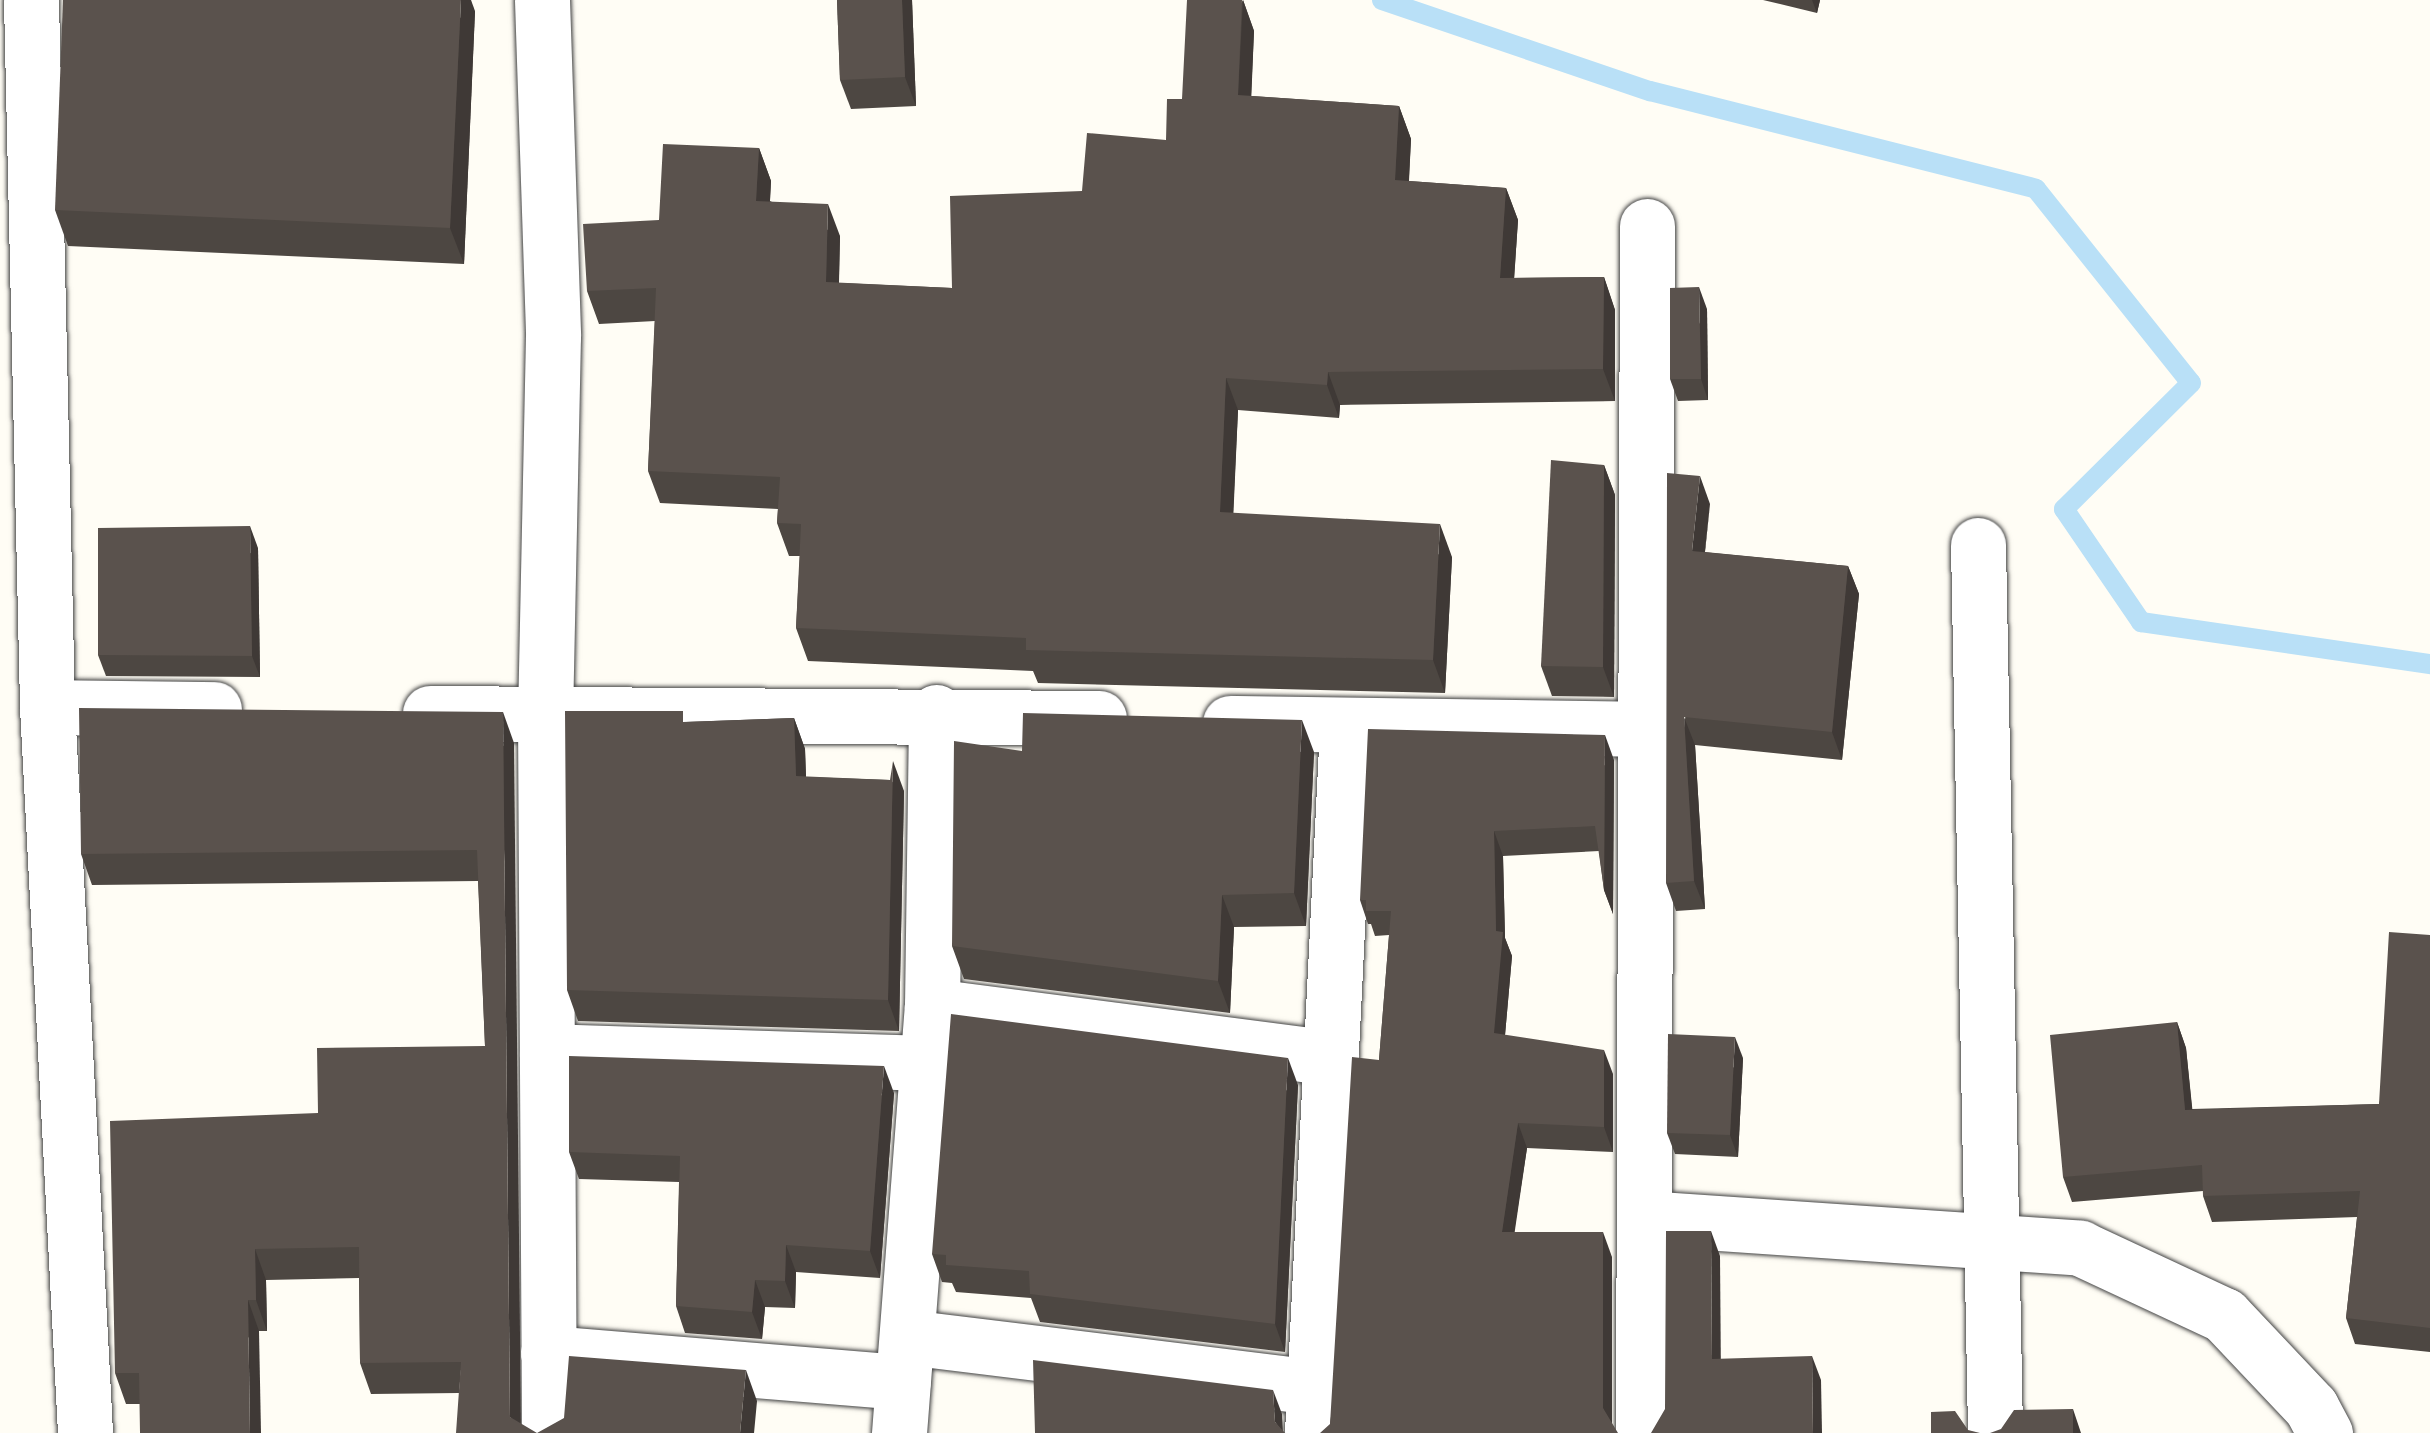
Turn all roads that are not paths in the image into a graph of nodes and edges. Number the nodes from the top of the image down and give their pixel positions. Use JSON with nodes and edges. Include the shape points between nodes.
{"nodes":[{"id":1,"x":31,"y":0,"type":"edge"},
{"id":2,"x":542,"y":0,"type":"edge"},
{"id":3,"x":1647,"y":226,"type":"dead end"},
{"id":4,"x":1978,"y":544,"type":"dead end"},
{"id":5,"x":48,"y":707,"type":"junction"},
{"id":6,"x":266,"y":710,"type":"edge"},
{"id":7,"x":386,"y":712,"type":"edge"},
{"id":8,"x":936,"y":712,"type":"junction"},
{"id":9,"x":545,"y":714,"type":"junction"},
{"id":10,"x":1347,"y":727,"type":"junction"},
{"id":11,"x":1644,"y":729,"type":"junction"},
{"id":12,"x":932,"y":1006,"type":"junction"},
{"id":13,"x":546,"y":1052,"type":"junction"},
{"id":14,"x":1330,"y":1058,"type":"junction"},
{"id":15,"x":924,"y":1063,"type":"junction"},
{"id":16,"x":1645,"y":1218,"type":"junction"},
{"id":17,"x":1992,"y":1238,"type":"junction"},
{"id":18,"x":548,"y":1352,"type":"junction"},
{"id":19,"x":903,"y":1384,"type":"edge"},
{"id":20,"x":1313,"y":1410,"type":"edge"},
{"id":21,"x":86,"y":1433,"type":"edge"},
{"id":22,"x":549,"y":1433,"type":"edge"},
{"id":23,"x":1643,"y":1433,"type":"edge"},
{"id":24,"x":1995,"y":1433,"type":"edge"},
{"id":25,"x":2325,"y":1433,"type":"edge"}],
"edges":[{"from":1,"to":5,"type":"street"},
{"from":2,"to":9,"type":"street","via":[[553,336]]},
{"from":3,"to":11,"type":"street"},
{"from":4,"to":17,"type":"street"},
{"from":5,"to":6,"type":"street"},
{"from":5,"to":21,"type":"street"},
{"from":7,"to":9,"type":"street"},
{"from":8,"to":9,"type":"street"},
{"from":8,"to":10,"type":"street"},
{"from":8,"to":12,"type":"street"},
{"from":9,"to":13,"type":"street"},
{"from":10,"to":11,"type":"street"},
{"from":10,"to":14,"type":"street"},
{"from":11,"to":16,"type":"street"},
{"from":12,"to":14,"type":"street"},
{"from":12,"to":15,"type":"street"},
{"from":13,"to":15,"type":"street"},
{"from":13,"to":18,"type":"street"},
{"from":14,"to":20,"type":"street"},
{"from":15,"to":19,"type":"street"},
{"from":16,"to":17,"type":"street"},
{"from":16,"to":23,"type":"street"},
{"from":17,"to":24,"type":"street"},
{"from":17,"to":25,"type":"street","via":[[2080,1248],[2224,1315],[2311,1408]]},
{"from":18,"to":19,"type":"street"},
{"from":18,"to":22,"type":"street"},
{"from":19,"to":20,"type":"street"}]}
